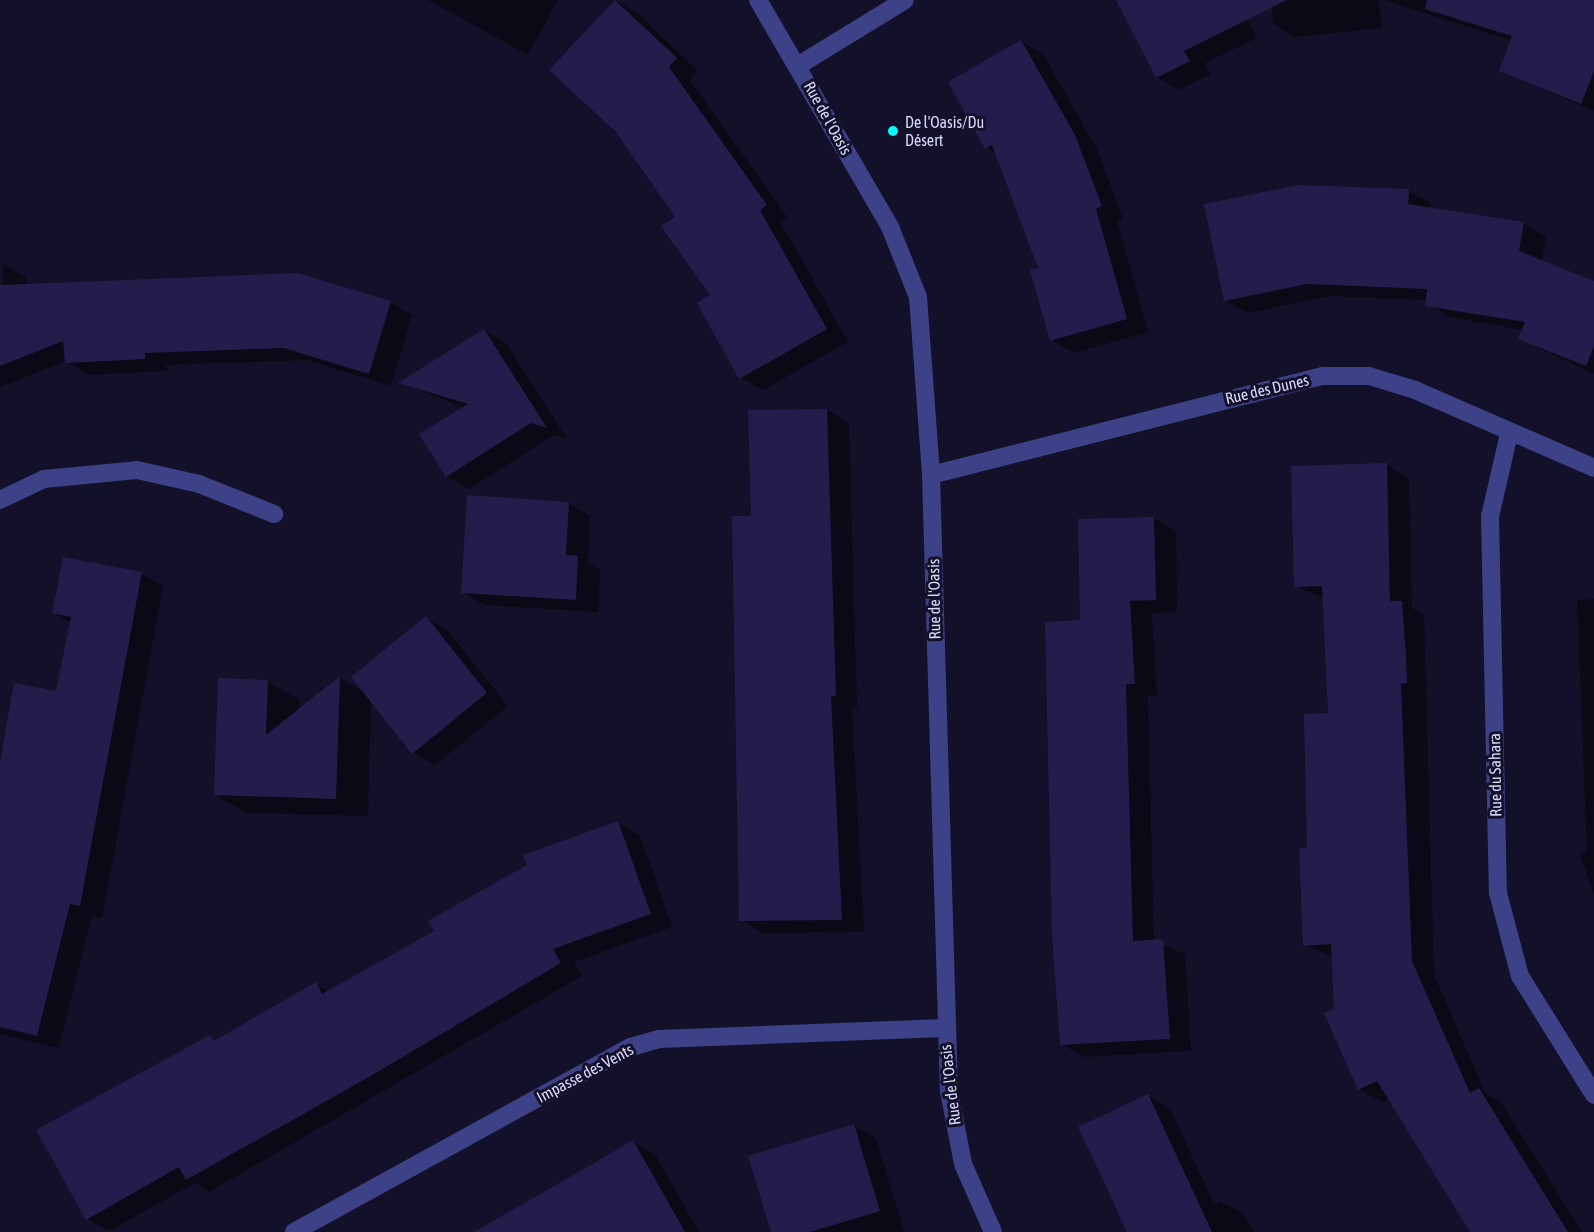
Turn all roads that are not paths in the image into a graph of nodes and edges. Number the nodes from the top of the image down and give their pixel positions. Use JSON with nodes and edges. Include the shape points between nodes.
{"nodes":[{"id":1,"x":758,"y":0,"type":"edge"},
{"id":2,"x":905,"y":0,"type":"edge"},
{"id":3,"x":799,"y":65,"type":"junction"},
{"id":4,"x":1509,"y":434,"type":"junction"},
{"id":5,"x":1594,"y":468,"type":"edge"},
{"id":6,"x":931,"y":475,"type":"junction"},
{"id":7,"x":0,"y":500,"type":"edge"},
{"id":8,"x":274,"y":514,"type":"dead end"},
{"id":9,"x":944,"y":1028,"type":"junction"},
{"id":10,"x":1594,"y":1095,"type":"edge"},
{"id":11,"x":294,"y":1232,"type":"edge"},
{"id":12,"x":993,"y":1232,"type":"edge"}],
"edges":[{"from":1,"to":3,"type":"street","name":"Rue de l'Oasis"},
{"from":2,"to":3,"type":"street"},
{"from":3,"to":6,"type":"street","name":"Rue de l'Oasis","via":[[906,260],[923,334]]},
{"from":4,"to":5,"type":"street","name":"Rue des Dunes"},
{"from":4,"to":6,"type":"street","name":"Rue des Dunes","via":[[1415,390],[1369,376],[1323,376]]},
{"from":4,"to":10,"type":"street","name":"Rue du Sahara","via":[[1490,516],[1498,893],[1520,976]]},
{"from":6,"to":9,"type":"street","name":"Rue de l'Oasis"},
{"from":7,"to":8,"type":"street","via":[[44,479],[137,470],[199,484]]},
{"from":9,"to":11,"type":"street","name":"Impasse des Vents","via":[[659,1039],[631,1047]]},
{"from":9,"to":12,"type":"street","name":"Rue de l'Oasis","via":[[951,1115],[963,1164]]}]}
